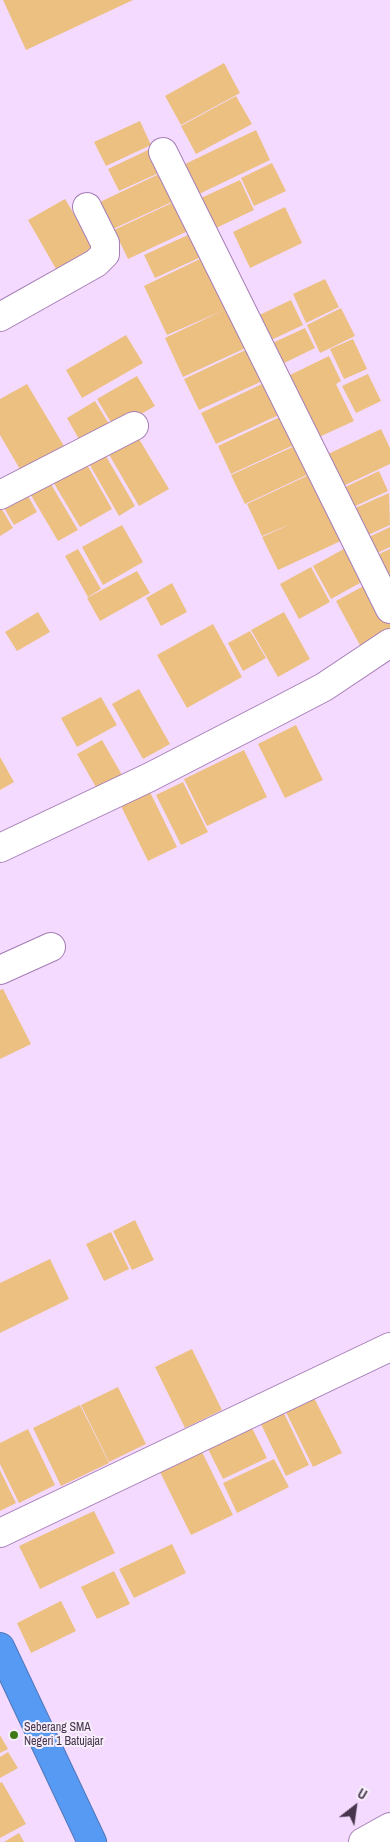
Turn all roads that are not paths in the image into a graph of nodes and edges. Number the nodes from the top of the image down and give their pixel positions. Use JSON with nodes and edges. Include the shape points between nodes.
{"nodes":[{"id":1,"x":163,"y":152,"type":"dead end"},
{"id":2,"x":87,"y":206,"type":"dead end"},
{"id":3,"x":0,"y":316,"type":"edge"},
{"id":4,"x":134,"y":426,"type":"dead end"},
{"id":5,"x":0,"y":495,"type":"edge"},
{"id":6,"x":390,"y":609,"type":"edge"},
{"id":7,"x":390,"y":643,"type":"edge"},
{"id":8,"x":0,"y":848,"type":"edge"},
{"id":9,"x":51,"y":947,"type":"dead end"},
{"id":10,"x":0,"y":970,"type":"edge"},
{"id":11,"x":390,"y":1347,"type":"edge"},
{"id":12,"x":0,"y":1533,"type":"edge"},
{"id":13,"x":0,"y":1648,"type":"edge"},
{"id":14,"x":390,"y":1827,"type":"edge"},
{"id":15,"x":92,"y":1842,"type":"edge"},
{"id":16,"x":363,"y":1842,"type":"edge"}],
"edges":[{"from":1,"to":6,"type":"street"},
{"from":2,"to":3,"type":"street","via":[[105,243],[105,254],[96,263]]},
{"from":4,"to":5,"type":"street"},
{"from":7,"to":8,"type":"street","via":[[316,691],[150,777]]},
{"from":9,"to":10,"type":"street"},
{"from":11,"to":12,"type":"street"},
{"from":13,"to":15,"type":"highway"},
{"from":14,"to":16,"type":"street"}]}
